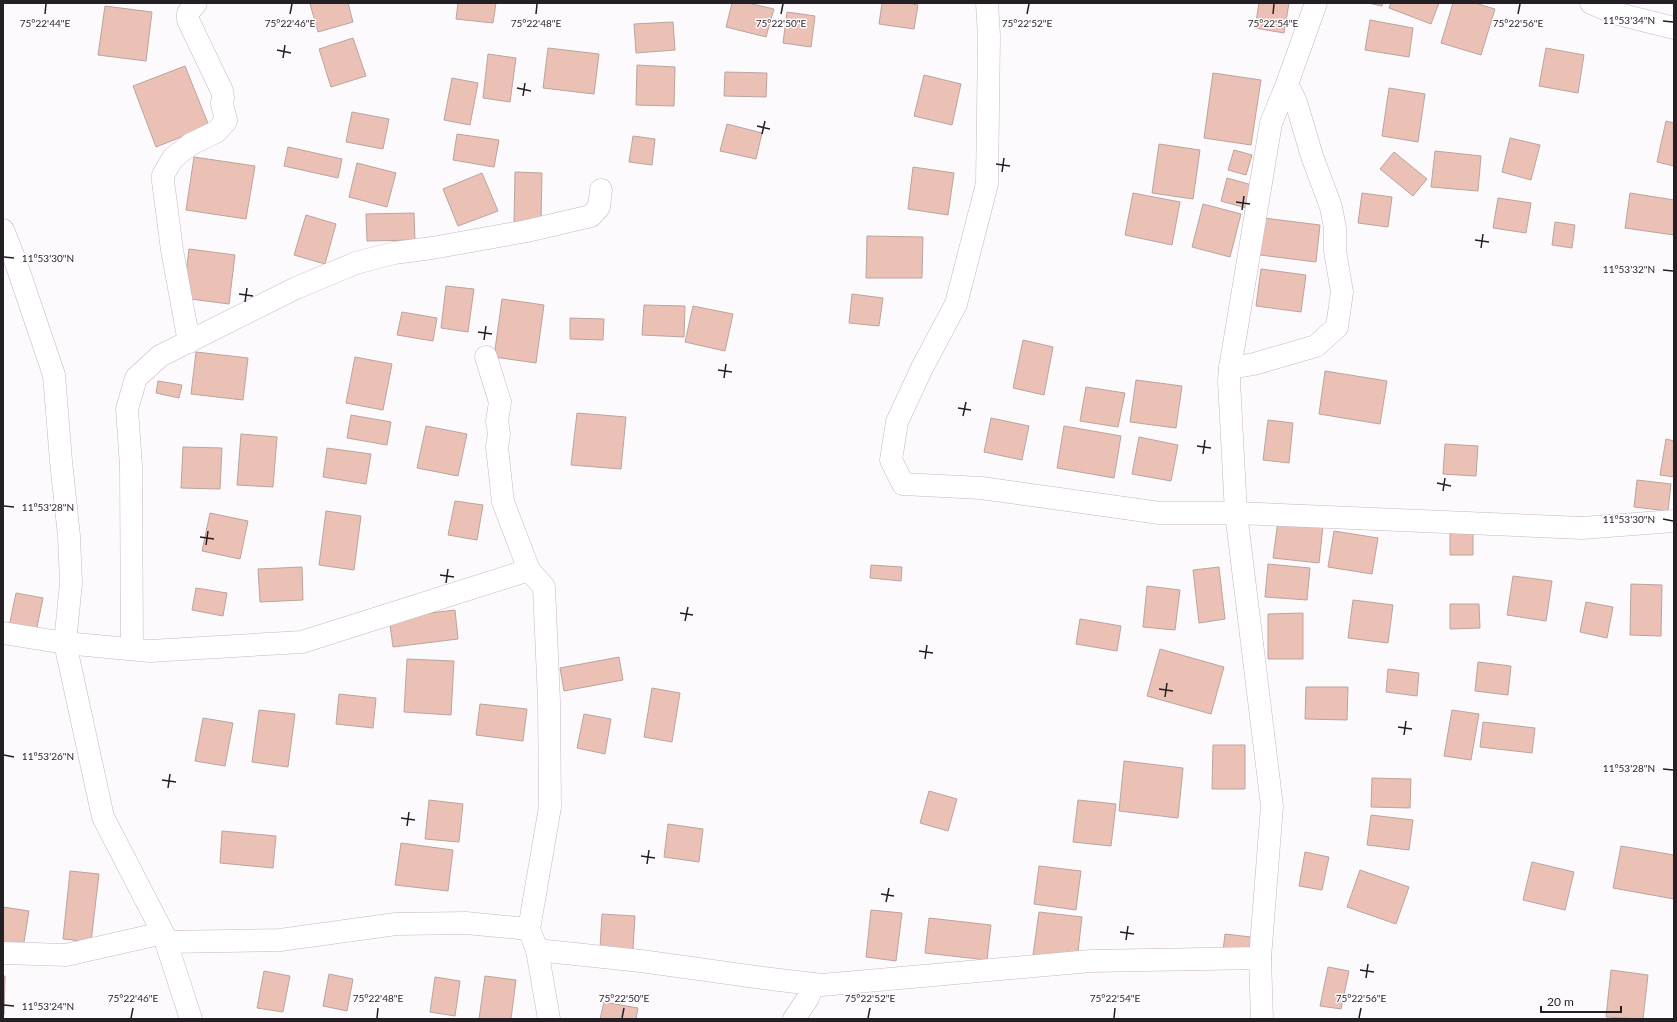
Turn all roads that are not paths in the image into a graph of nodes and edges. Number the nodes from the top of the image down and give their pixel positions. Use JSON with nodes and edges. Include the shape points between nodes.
{"nodes":[{"id":1,"x":196,"y":3,"type":"edge"},
{"id":2,"x":987,"y":3,"type":"edge"},
{"id":3,"x":1316,"y":3,"type":"edge"},
{"id":4,"x":1591,"y":3,"type":"edge"},
{"id":5,"x":1674,"y":28,"type":"edge"},
{"id":6,"x":1287,"y":84,"type":"junction"},
{"id":7,"x":601,"y":190,"type":"dead end"},
{"id":8,"x":3,"y":230,"type":"edge"},
{"id":9,"x":189,"y":342,"type":"junction"},
{"id":10,"x":486,"y":357,"type":"dead end"},
{"id":11,"x":1230,"y":368,"type":"junction"},
{"id":12,"x":1236,"y":513,"type":"junction"},
{"id":13,"x":1674,"y":521,"type":"edge"},
{"id":14,"x":529,"y":570,"type":"junction"},
{"id":15,"x":3,"y":633,"type":"edge"},
{"id":16,"x":65,"y":643,"type":"junction"},
{"id":17,"x":132,"y":649,"type":"junction"},
{"id":18,"x":529,"y":928,"type":"junction"},
{"id":19,"x":164,"y":938,"type":"junction"},
{"id":20,"x":537,"y":950,"type":"junction"},
{"id":21,"x":3,"y":953,"type":"edge"},
{"id":22,"x":1260,"y":958,"type":"junction"},
{"id":23,"x":813,"y":984,"type":"junction"},
{"id":24,"x":191,"y":1019,"type":"edge"},
{"id":25,"x":548,"y":1019,"type":"edge"},
{"id":26,"x":794,"y":1019,"type":"edge"},
{"id":27,"x":1262,"y":1019,"type":"edge"}],
"edges":[{"from":1,"to":9,"type":"street","via":[[188,12],[188,20],[222,91],[226,121],[216,132],[191,144],[173,158],[163,175],[172,250]]},
{"from":2,"to":12,"type":"street","via":[[987,184],[956,304],[922,368],[898,422],[891,460],[904,484],[981,488],[1160,513]]},
{"from":3,"to":6,"type":"street"},
{"from":4,"to":5,"type":"street","via":[[1614,13]]},
{"from":6,"to":11,"type":"street","via":[[1272,123]]},
{"from":6,"to":11,"type":"street","via":[[1296,102],[1331,207],[1342,292],[1337,327],[1316,346],[1254,364]]},
{"from":7,"to":9,"type":"street","via":[[599,207],[591,216],[520,232],[394,253],[356,263],[296,288]]},
{"from":8,"to":16,"type":"street","via":[[54,375],[71,583]]},
{"from":9,"to":17,"type":"street","via":[[160,356],[136,378],[127,409],[131,466]]},
{"from":10,"to":14,"type":"street","via":[[500,402],[497,447],[503,502]]},
{"from":11,"to":12,"type":"street"},
{"from":12,"to":13,"type":"street","via":[[1582,528]]},
{"from":12,"to":22,"type":"street","via":[[1272,806]]},
{"from":14,"to":17,"type":"street","via":[[302,642],[150,651]]},
{"from":14,"to":18,"type":"street","via":[[544,587],[550,806]]},
{"from":15,"to":16,"type":"street"},
{"from":16,"to":17,"type":"street"},
{"from":16,"to":19,"type":"street","via":[[103,816]]},
{"from":18,"to":19,"type":"street","via":[[466,923],[396,924],[280,940]]},
{"from":18,"to":20,"type":"street"},
{"from":19,"to":21,"type":"street","via":[[66,955]]},
{"from":19,"to":24,"type":"street"},
{"from":20,"to":23,"type":"street"},
{"from":20,"to":25,"type":"street"},
{"from":22,"to":23,"type":"street","via":[[1091,961]]},
{"from":22,"to":27,"type":"street"},
{"from":23,"to":26,"type":"street","via":[[808,998]]}]}
